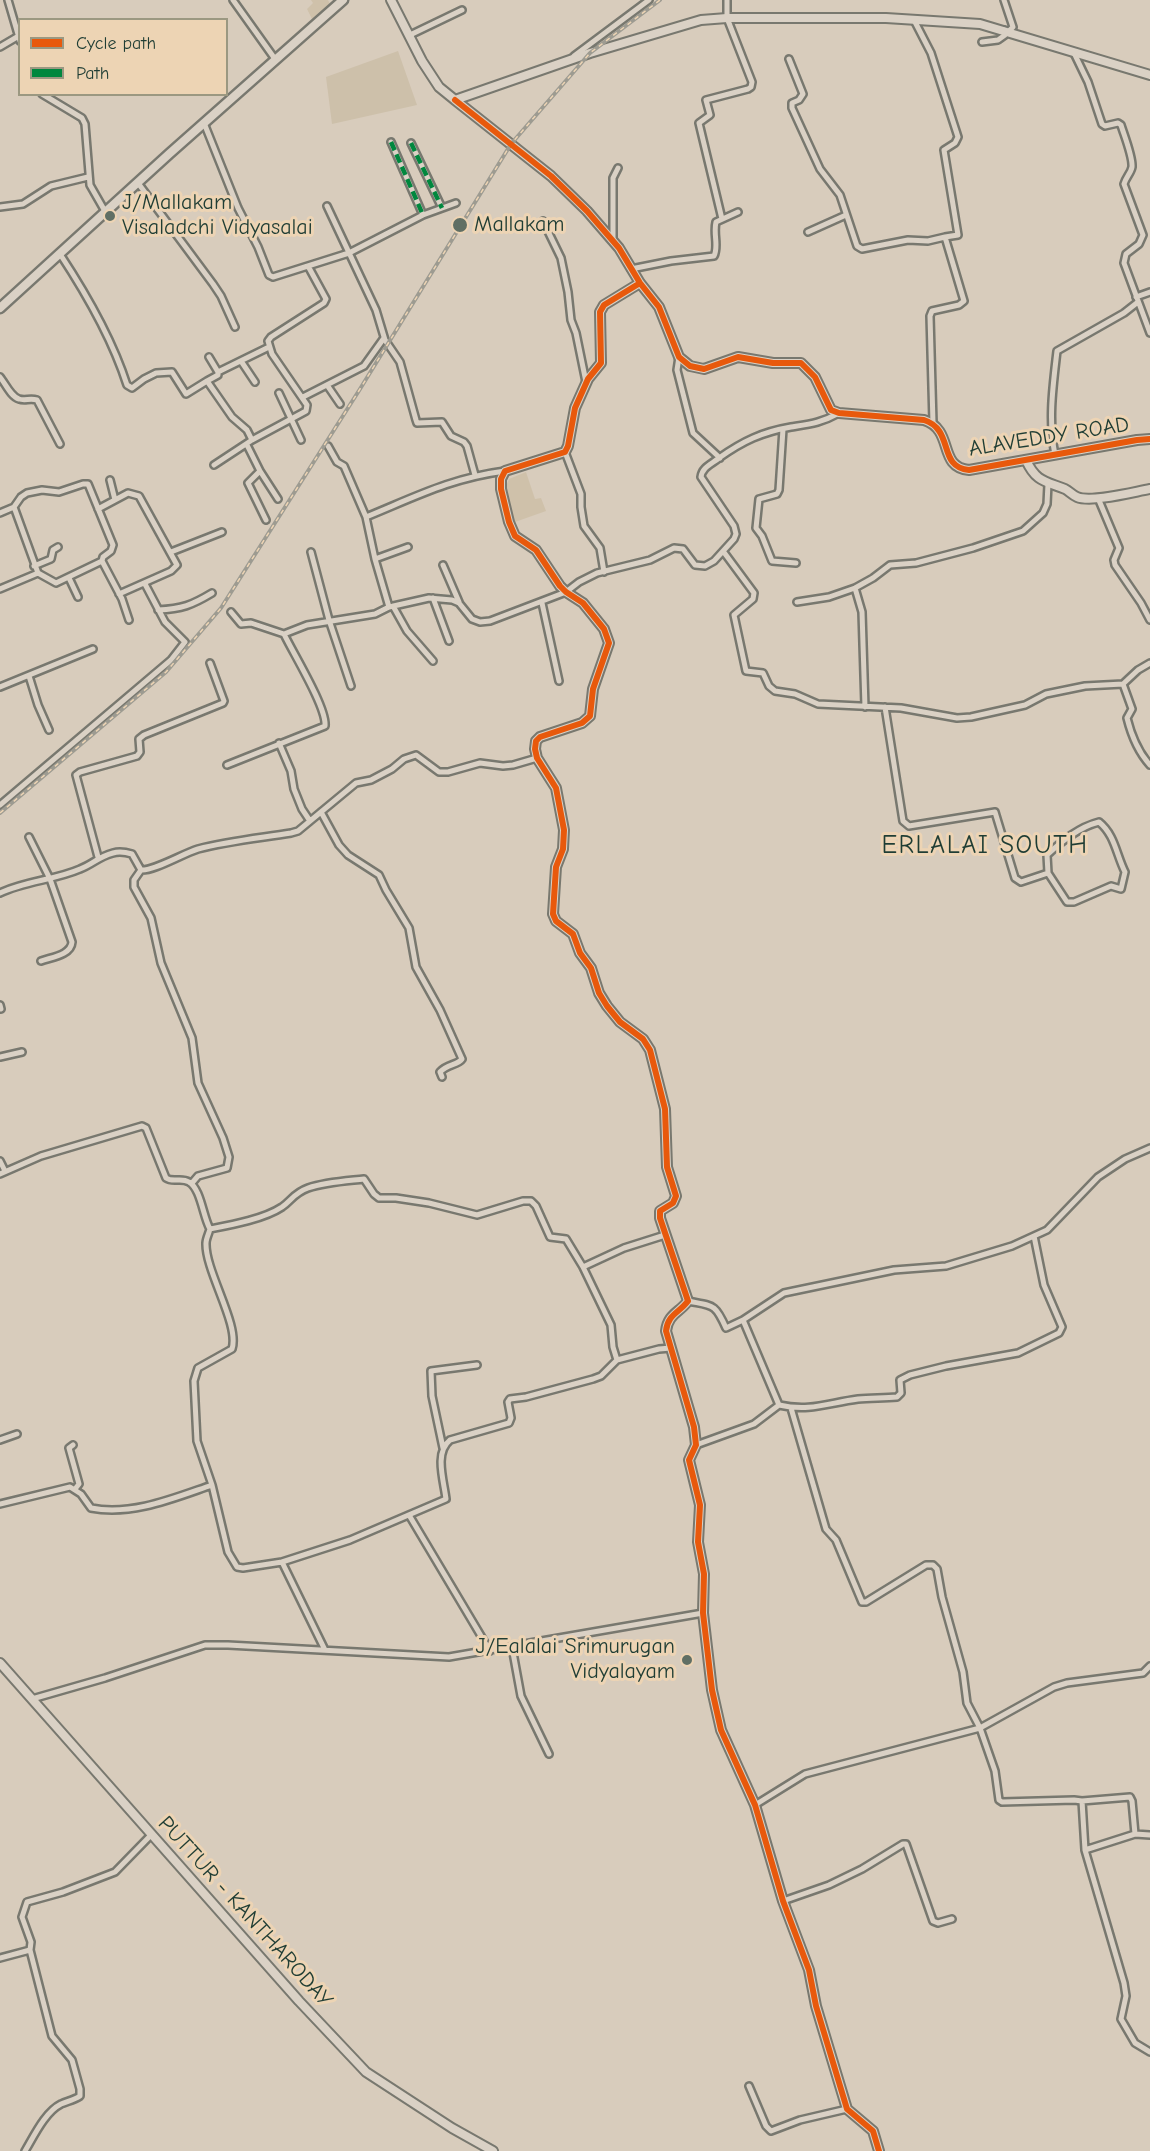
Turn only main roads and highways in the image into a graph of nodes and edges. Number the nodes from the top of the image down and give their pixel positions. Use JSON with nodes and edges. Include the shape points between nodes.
{"nodes":[{"id":1,"x":343,"y":0,"type":"edge"},
{"id":2,"x":0,"y":308,"type":"edge"}],
"edges":[{"from":1,"to":2,"type":"main road"}]}
